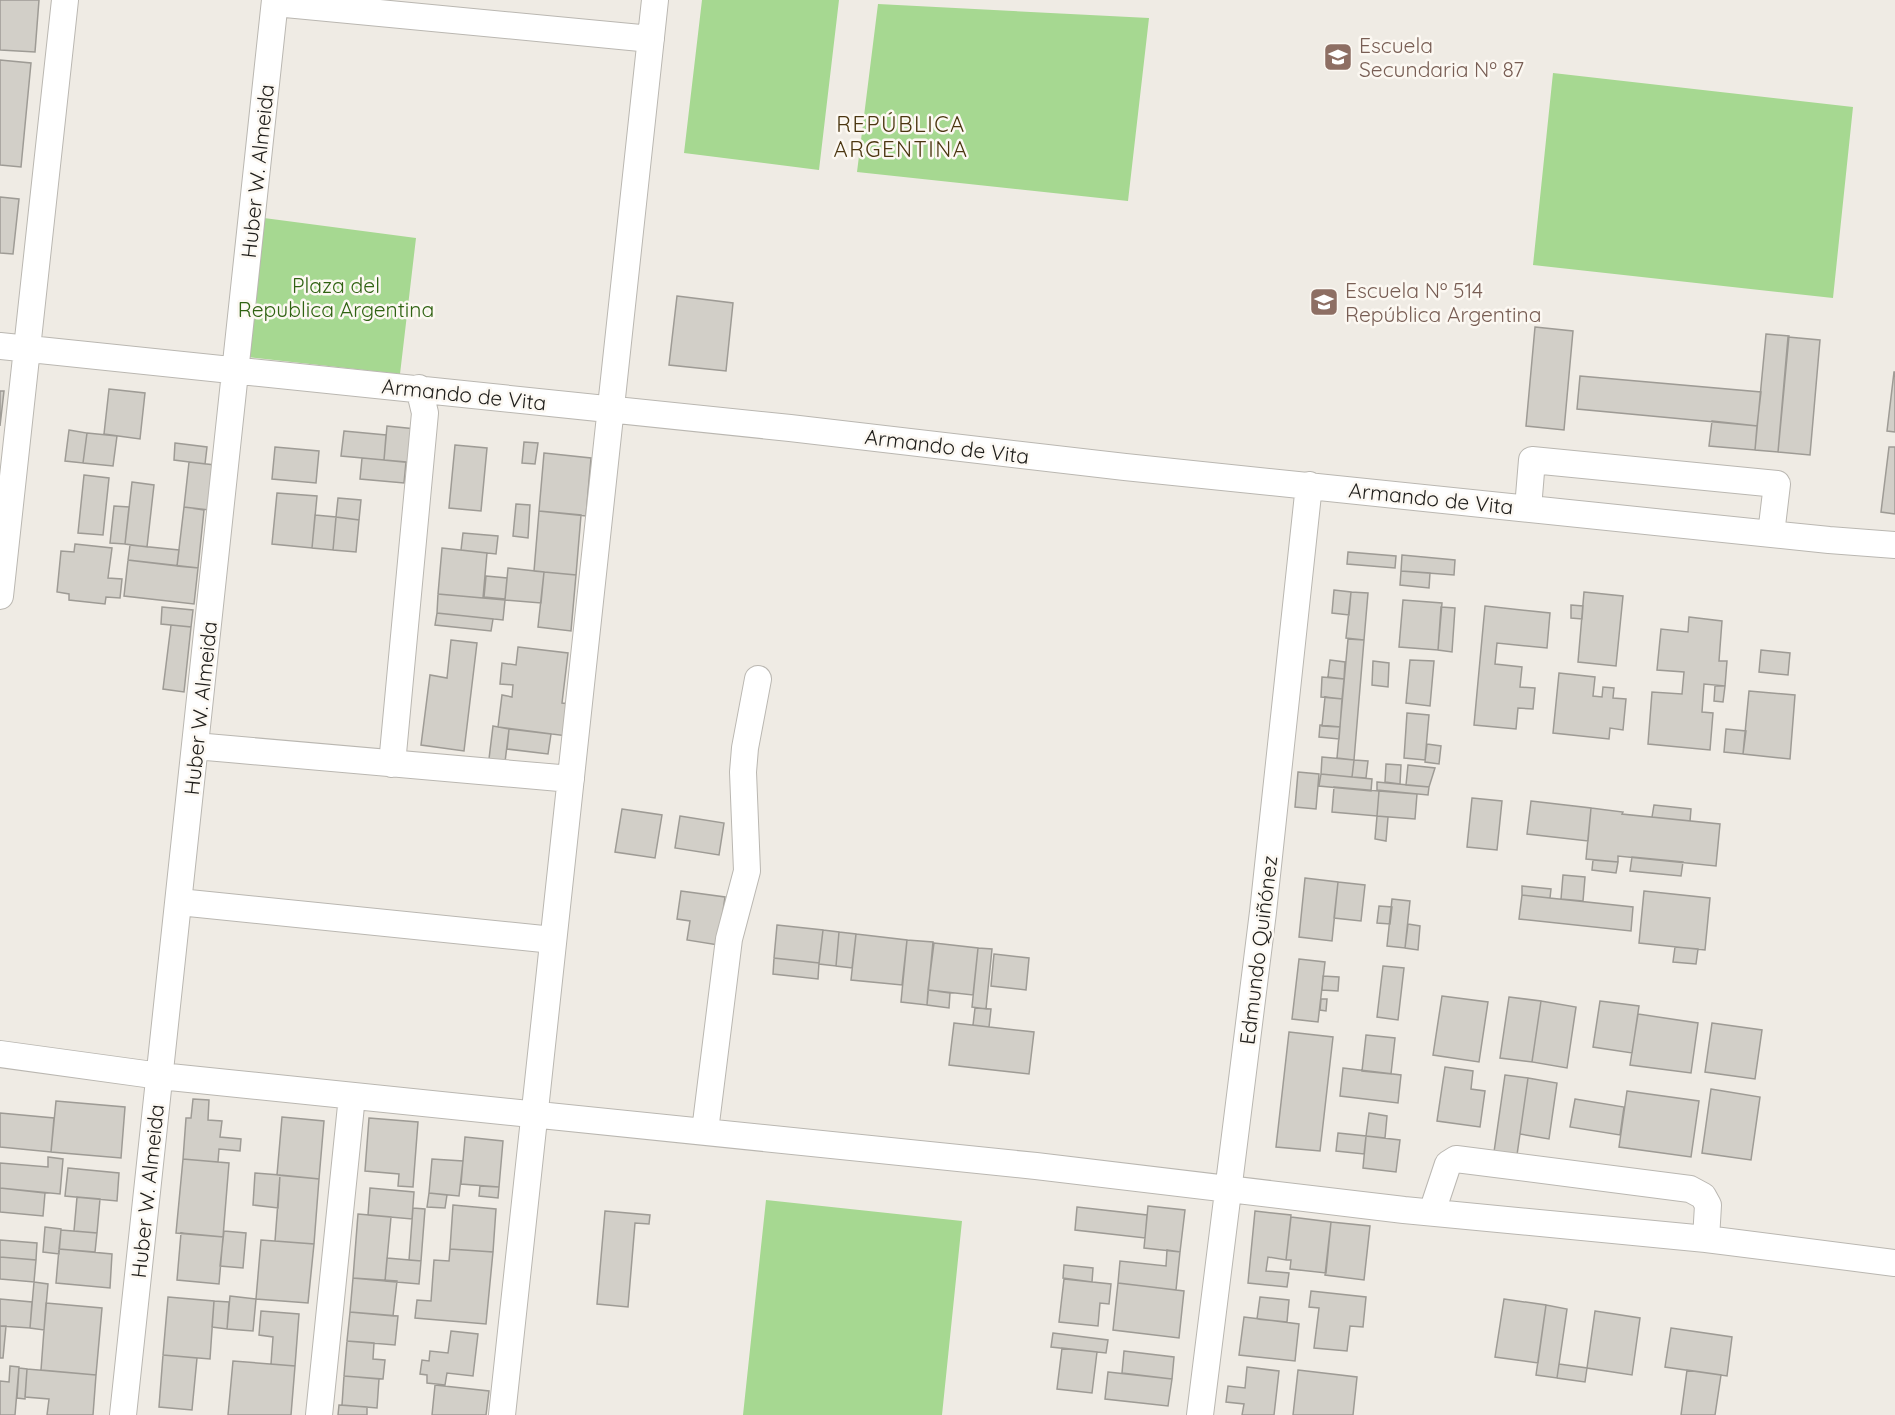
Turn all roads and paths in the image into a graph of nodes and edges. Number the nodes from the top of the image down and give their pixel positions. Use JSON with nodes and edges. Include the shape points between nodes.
{"nodes":[{"id":1,"x":65,"y":0,"type":"edge"},
{"id":2,"x":655,"y":0,"type":"edge"},
{"id":3,"x":275,"y":1,"type":"edge"},
{"id":4,"x":651,"y":39,"type":"junction"},
{"id":5,"x":0,"y":346,"type":"edge"},
{"id":6,"x":27,"y":349,"type":"junction"},
{"id":7,"x":236,"y":370,"type":"junction"},
{"id":8,"x":420,"y":388,"type":"junction"},
{"id":9,"x":611,"y":410,"type":"junction"},
{"id":10,"x":1309,"y":485,"type":"junction"},
{"id":11,"x":1528,"y":508,"type":"junction"},
{"id":12,"x":1771,"y":534,"type":"junction"},
{"id":13,"x":1895,"y":545,"type":"edge"},
{"id":14,"x":0,"y":596,"type":"edge"},
{"id":15,"x":758,"y":679,"type":"dead end"},
{"id":16,"x":195,"y":746,"type":"junction"},
{"id":17,"x":392,"y":764,"type":"junction"},
{"id":18,"x":571,"y":779,"type":"junction"},
{"id":19,"x":179,"y":902,"type":"junction"},
{"id":20,"x":553,"y":940,"type":"junction"},
{"id":21,"x":0,"y":1054,"type":"edge"},
{"id":22,"x":160,"y":1076,"type":"junction"},
{"id":23,"x":352,"y":1096,"type":"junction"},
{"id":24,"x":534,"y":1116,"type":"junction"},
{"id":25,"x":705,"y":1131,"type":"junction"},
{"id":26,"x":1230,"y":1190,"type":"junction"},
{"id":27,"x":1432,"y":1212,"type":"junction"},
{"id":28,"x":1706,"y":1239,"type":"junction"},
{"id":29,"x":1895,"y":1263,"type":"edge"},
{"id":30,"x":123,"y":1415,"type":"edge"},
{"id":31,"x":319,"y":1415,"type":"edge"},
{"id":32,"x":502,"y":1415,"type":"edge"},
{"id":33,"x":1200,"y":1415,"type":"edge"}],
"edges":[{"from":1,"to":6,"type":"street"},
{"from":2,"to":4,"type":"street"},
{"from":3,"to":4,"type":"street"},
{"from":3,"to":7,"type":"street","name":"Huber W. Almeida"},
{"from":4,"to":9,"type":"street"},
{"from":5,"to":6,"type":"street","name":"Armando de Vita"},
{"from":6,"to":7,"type":"street","name":"Armando de Vita"},
{"from":6,"to":14,"type":"street"},
{"from":7,"to":8,"type":"street","name":"Armando de Vita"},
{"from":7,"to":16,"type":"street","name":"Huber W. Almeida"},
{"from":8,"to":9,"type":"street","name":"Armando de Vita"},
{"from":8,"to":17,"type":"street","via":[[424,413]]},
{"from":9,"to":10,"type":"street","name":"Armando de Vita"},
{"from":9,"to":18,"type":"street"},
{"from":10,"to":11,"type":"street","name":"Armando de Vita"},
{"from":10,"to":26,"type":"street","name":"Edmundo Quiñónez"},
{"from":11,"to":12,"type":"street","name":"Armando de Vita"},
{"from":11,"to":12,"type":"street","via":[[1532,460],[1777,484]]},
{"from":12,"to":13,"type":"street","name":"Armando de Vita"},
{"from":15,"to":25,"type":"street","via":[[743,772],[747,871],[729,939]]},
{"from":16,"to":17,"type":"street"},
{"from":16,"to":19,"type":"street","name":"Huber W. Almeida"},
{"from":17,"to":18,"type":"street"},
{"from":18,"to":20,"type":"street"},
{"from":19,"to":20,"type":"street"},
{"from":19,"to":22,"type":"street","name":"Huber W. Almeida"},
{"from":20,"to":24,"type":"street"},
{"from":21,"to":22,"type":"street"},
{"from":22,"to":23,"type":"street"},
{"from":22,"to":30,"type":"street","name":"Huber W. Almeida"},
{"from":23,"to":24,"type":"street"},
{"from":23,"to":31,"type":"street"},
{"from":24,"to":25,"type":"street"},
{"from":24,"to":32,"type":"street"},
{"from":25,"to":26,"type":"street"},
{"from":26,"to":27,"type":"street"},
{"from":26,"to":33,"type":"street","name":"Edmundo Quiñónez"},
{"from":27,"to":28,"type":"street"},
{"from":27,"to":28,"type":"street","via":[[1448,1164],[1456,1159],[1690,1189],[1703,1196],[1708,1205]]},
{"from":28,"to":29,"type":"street"}]}
